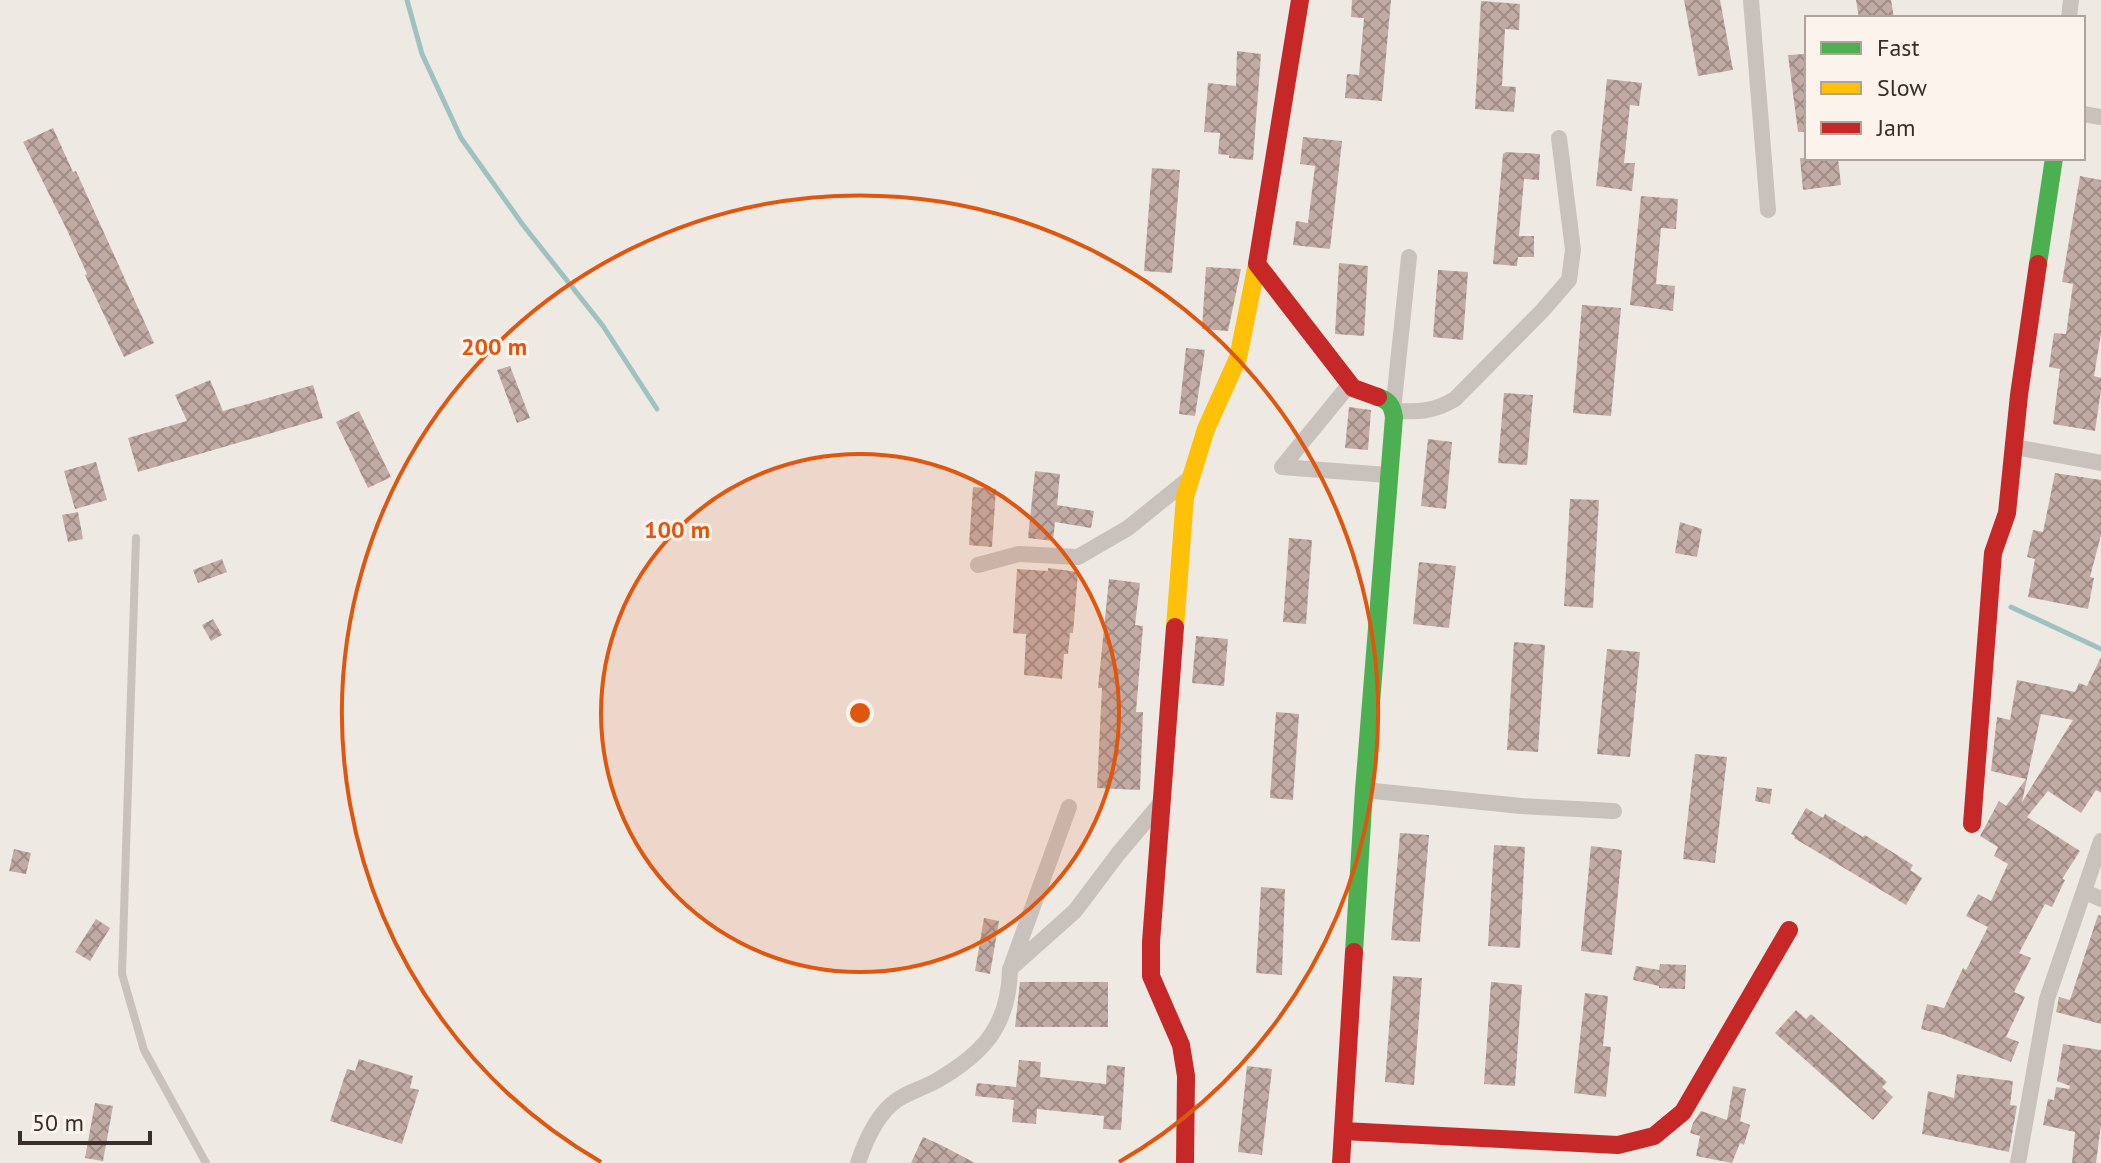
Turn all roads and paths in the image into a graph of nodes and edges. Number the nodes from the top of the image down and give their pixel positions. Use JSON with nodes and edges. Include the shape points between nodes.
{"nodes":[{"id":1,"x":1300,"y":0,"type":"edge"},
{"id":2,"x":1751,"y":0,"type":"edge"},
{"id":3,"x":1559,"y":138,"type":"dead end"},
{"id":4,"x":2054,"y":160,"type":"edge"},
{"id":5,"x":1768,"y":210,"type":"dead end"},
{"id":6,"x":1409,"y":257,"type":"dead end"},
{"id":7,"x":1257,"y":264,"type":"junction"},
{"id":8,"x":1350,"y":384,"type":"junction"},
{"id":9,"x":1393,"y":411,"type":"junction"},
{"id":10,"x":2015,"y":447,"type":"junction"},
{"id":11,"x":2101,"y":463,"type":"edge"},
{"id":12,"x":1388,"y":475,"type":"junction"},
{"id":13,"x":1191,"y":477,"type":"junction"},
{"id":14,"x":136,"y":538,"type":"dead end"},
{"id":15,"x":978,"y":565,"type":"dead end"},
{"id":16,"x":1364,"y":790,"type":"junction"},
{"id":17,"x":1161,"y":803,"type":"junction"},
{"id":18,"x":1069,"y":807,"type":"dead end"},
{"id":19,"x":1614,"y":811,"type":"dead end"},
{"id":20,"x":1972,"y":824,"type":"dead end"},
{"id":21,"x":2101,"y":841,"type":"edge"},
{"id":22,"x":2093,"y":895,"type":"edge"},
{"id":23,"x":1789,"y":930,"type":"dead end"},
{"id":24,"x":1010,"y":969,"type":"junction"},
{"id":25,"x":1343,"y":1131,"type":"junction"},
{"id":26,"x":206,"y":1163,"type":"edge"},
{"id":27,"x":858,"y":1163,"type":"edge"},
{"id":28,"x":1185,"y":1163,"type":"edge"},
{"id":29,"x":1341,"y":1163,"type":"edge"},
{"id":30,"x":2018,"y":1163,"type":"edge"}],
"edges":[{"from":1,"to":7,"type":"street"},
{"from":2,"to":5,"type":"street"},
{"from":3,"to":9,"type":"street","via":[[1573,250],[1569,280],[1455,399],[1426,412]]},
{"from":4,"to":10,"type":"street"},
{"from":6,"to":9,"type":"street"},
{"from":7,"to":8,"type":"street"},
{"from":7,"to":13,"type":"street","via":[[1238,358]]},
{"from":8,"to":9,"type":"street","via":[[1387,400]]},
{"from":8,"to":12,"type":"street","via":[[1282,467]]},
{"from":9,"to":12,"type":"street"},
{"from":10,"to":11,"type":"street"},
{"from":10,"to":20,"type":"street","via":[[2007,513],[1993,553]]},
{"from":12,"to":16,"type":"street"},
{"from":13,"to":15,"type":"street","via":[[1128,528],[1078,557],[1019,554]]},
{"from":13,"to":17,"type":"street","via":[[1185,497]]},
{"from":14,"to":26,"type":"lane","via":[[122,974],[144,1050]]},
{"from":16,"to":19,"type":"street"},
{"from":16,"to":25,"type":"street"},
{"from":17,"to":24,"type":"street","via":[[1075,911]]},
{"from":17,"to":28,"type":"street","via":[[1151,976],[1181,1045]]},
{"from":18,"to":24,"type":"street"},
{"from":21,"to":22,"type":"street"},
{"from":22,"to":30,"type":"street","via":[[2047,999]]},
{"from":23,"to":25,"type":"street","via":[[1683,1112],[1645,1142]]},
{"from":24,"to":27,"type":"street","via":[[1002,1022],[966,1063],[895,1101],[876,1123]]},
{"from":25,"to":29,"type":"street"}]}
